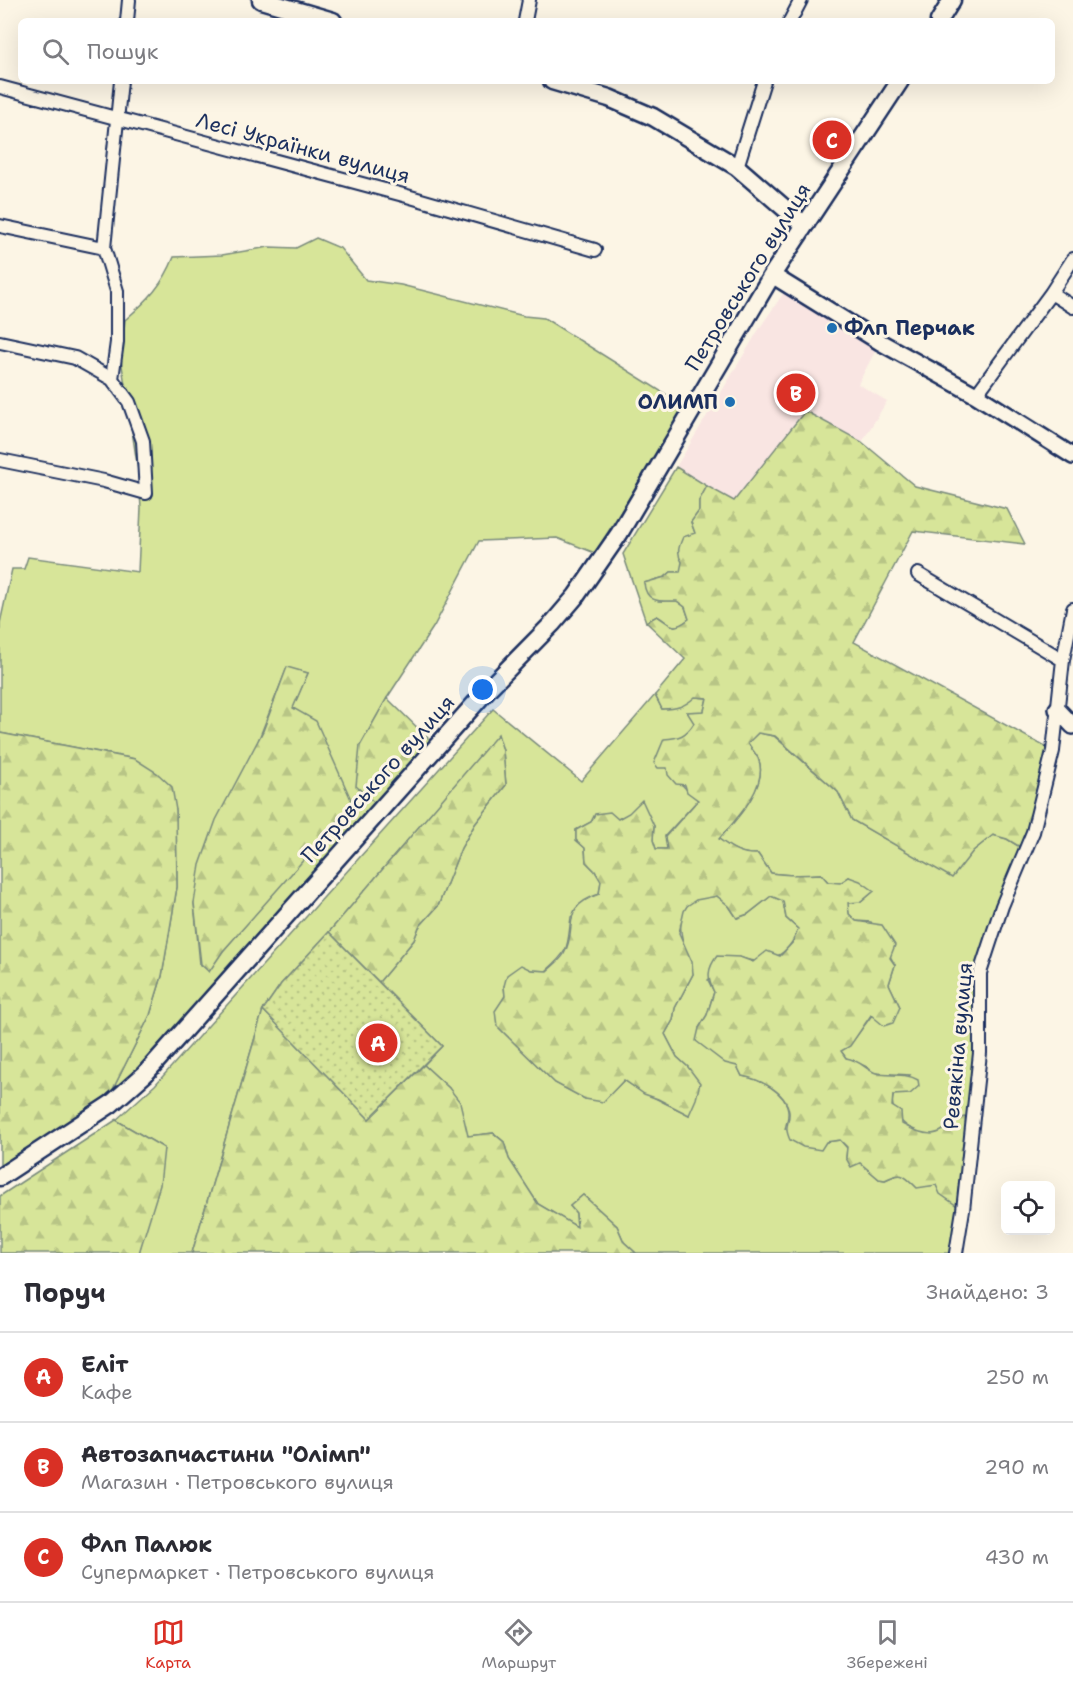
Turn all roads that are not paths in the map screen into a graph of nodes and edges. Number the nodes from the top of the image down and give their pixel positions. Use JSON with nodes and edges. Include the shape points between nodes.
{"nodes":[{"id":1,"x":129,"y":0,"type":"edge"},
{"id":2,"x":261,"y":0,"type":"edge"},
{"id":3,"x":529,"y":0,"type":"edge"},
{"id":4,"x":801,"y":0,"type":"edge"},
{"id":5,"x":952,"y":0,"type":"edge"},
{"id":6,"x":127,"y":18,"type":"edge"},
{"id":7,"x":323,"y":18,"type":"edge"},
{"id":8,"x":526,"y":18,"type":"edge"},
{"id":9,"x":792,"y":18,"type":"edge"},
{"id":10,"x":941,"y":18,"type":"edge"},
{"id":11,"x":121,"y":84,"type":"edge"},
{"id":12,"x":562,"y":84,"type":"edge"},
{"id":13,"x":763,"y":84,"type":"edge"},
{"id":14,"x":898,"y":84,"type":"edge"},
{"id":15,"x":0,"y":87,"type":"edge"},
{"id":16,"x":117,"y":118,"type":"junction"},
{"id":17,"x":737,"y":167,"type":"junction"},
{"id":18,"x":806,"y":224,"type":"junction"},
{"id":19,"x":0,"y":226,"type":"edge"},
{"id":20,"x":104,"y":248,"type":"junction"},
{"id":21,"x":595,"y":250,"type":"dead end"},
{"id":22,"x":1073,"y":260,"type":"edge"},
{"id":23,"x":772,"y":275,"type":"junction"},
{"id":24,"x":1052,"y":292,"type":"junction"},
{"id":25,"x":1073,"y":307,"type":"edge"},
{"id":26,"x":0,"y":342,"type":"edge"},
{"id":27,"x":112,"y":379,"type":"junction"},
{"id":28,"x":976,"y":395,"type":"junction"},
{"id":29,"x":1073,"y":456,"type":"edge"},
{"id":30,"x":0,"y":460,"type":"edge"},
{"id":31,"x":918,"y":574,"type":"dead end"},
{"id":32,"x":1073,"y":609,"type":"edge"},
{"id":33,"x":1063,"y":660,"type":"junction"},
{"id":34,"x":1057,"y":709,"type":"junction"},
{"id":35,"x":1073,"y":726,"type":"edge"},
{"id":36,"x":0,"y":1177,"type":"edge"},
{"id":37,"x":956,"y":1253,"type":"edge"}],
"edges":[{"from":1,"to":6,"type":"street"},
{"from":2,"to":7,"type":"main road"},
{"from":3,"to":8,"type":"street"},
{"from":4,"to":9,"type":"street"},
{"from":5,"to":10,"type":"main road"},
{"from":11,"to":16,"type":"street"},
{"from":12,"to":17,"type":"main road","via":[[653,117]]},
{"from":13,"to":17,"type":"street"},
{"from":14,"to":18,"type":"main road","name":"Петровського вулиця"},
{"from":15,"to":16,"type":"street","name":"Лесі Українки вулиця"},
{"from":16,"to":20,"type":"street"},
{"from":16,"to":21,"type":"street","name":"Лесі Українки вулиця"},
{"from":17,"to":18,"type":"main road"},
{"from":18,"to":23,"type":"main road","name":"Петровського вулиця"},
{"from":19,"to":20,"type":"street"},
{"from":20,"to":27,"type":"street","via":[[117,291]]},
{"from":22,"to":24,"type":"street"},
{"from":23,"to":28,"type":"street"},
{"from":23,"to":36,"type":"main road","name":"Петровського вулиця","via":[[619,534],[576,596],[489,688],[145,1074],[111,1104]]},
{"from":24,"to":25,"type":"street"},
{"from":24,"to":28,"type":"street"},
{"from":26,"to":27,"type":"street","via":[[75,358]]},
{"from":27,"to":30,"type":"street","via":[[129,402],[143,441],[146,493]]},
{"from":28,"to":29,"type":"street"},
{"from":31,"to":33,"type":"street"},
{"from":32,"to":33,"type":"street","name":"Ревякіна вулиця"},
{"from":33,"to":34,"type":"street","name":"Ревякіна вулиця"},
{"from":34,"to":35,"type":"street"},
{"from":34,"to":37,"type":"street","name":"Ревякіна вулиця","via":[[1053,751],[1033,832],[1002,906],[981,973],[978,1075]]}]}
